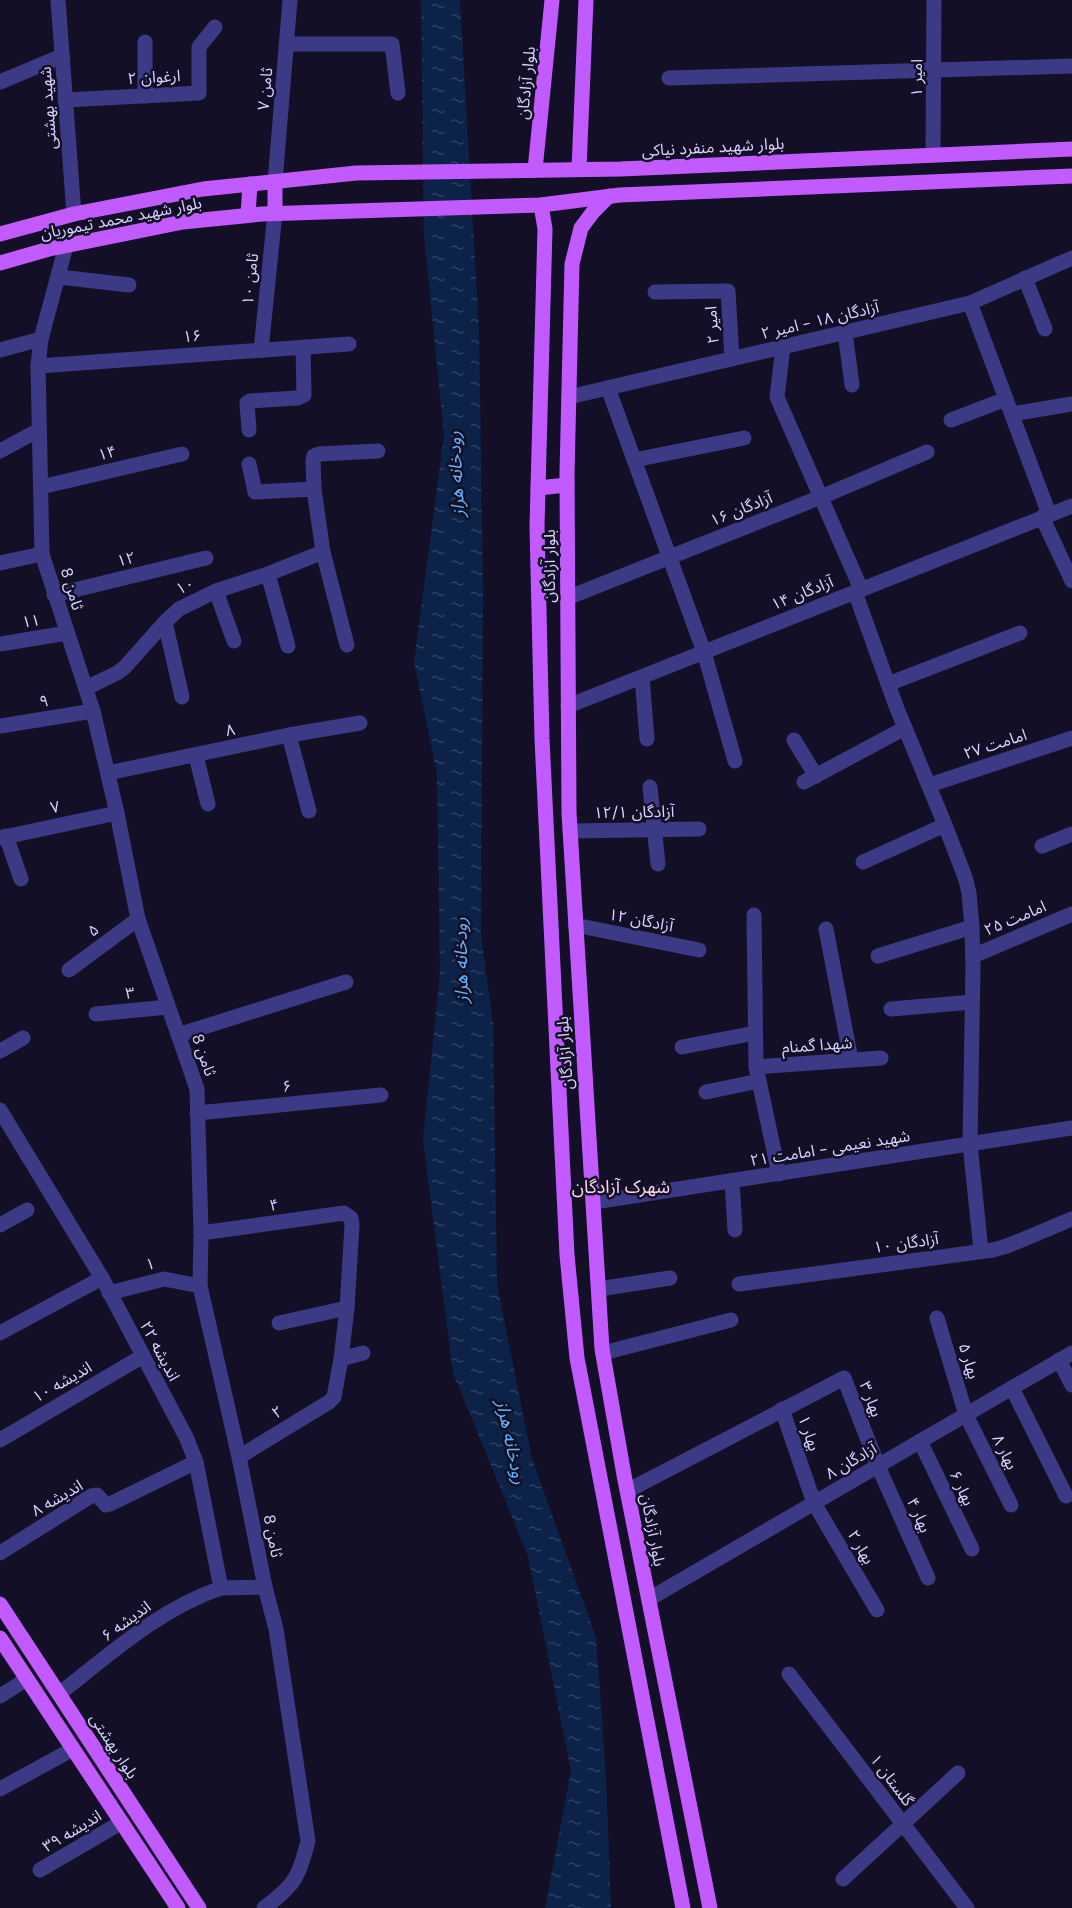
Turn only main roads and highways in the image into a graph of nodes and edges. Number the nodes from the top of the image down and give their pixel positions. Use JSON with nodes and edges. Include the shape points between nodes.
{"nodes":[{"id":1,"x":552,"y":0,"type":"edge"},
{"id":2,"x":586,"y":0,"type":"edge"},
{"id":3,"x":1072,"y":149,"type":"edge"},
{"id":4,"x":827,"y":160,"type":"junction"},
{"id":5,"x":782,"y":162,"type":"junction"},
{"id":6,"x":579,"y":169,"type":"junction"},
{"id":7,"x":535,"y":170,"type":"junction"},
{"id":8,"x":356,"y":173,"type":"joint"},
{"id":9,"x":1072,"y":176,"type":"edge"},
{"id":10,"x":275,"y":182,"type":"junction"},
{"id":11,"x":250,"y":184,"type":"junction"},
{"id":12,"x":828,"y":186,"type":"junction"},
{"id":13,"x":780,"y":188,"type":"junction"},
{"id":14,"x":609,"y":196,"type":"junction"},
{"id":15,"x":541,"y":205,"type":"junction"},
{"id":16,"x":275,"y":213,"type":"junction"},
{"id":17,"x":248,"y":215,"type":"junction"},
{"id":18,"x":0,"y":234,"type":"edge"},
{"id":19,"x":0,"y":263,"type":"edge"},
{"id":20,"x":567,"y":485,"type":"junction"},
{"id":21,"x":538,"y":488,"type":"junction"},
{"id":22,"x":0,"y":1604,"type":"edge"},
{"id":23,"x":0,"y":1638,"type":"edge"},
{"id":24,"x":690,"y":1803,"type":"junction"},
{"id":25,"x":664,"y":1811,"type":"junction"},
{"id":26,"x":698,"y":1845,"type":"junction"},
{"id":27,"x":672,"y":1850,"type":"junction"},
{"id":28,"x":178,"y":1908,"type":"edge"},
{"id":29,"x":201,"y":1908,"type":"edge"},
{"id":30,"x":683,"y":1908,"type":"edge"},
{"id":31,"x":710,"y":1908,"type":"edge"}],
"edges":[{"from":1,"to":7,"type":"main road","name":"بلوار آزادگان"},
{"from":2,"to":6,"type":"main road"},
{"from":3,"to":4,"type":"main road","name":"بلوار شهید منفرد نیاکی"},
{"from":4,"to":5,"type":"main road","name":"بلوار شهید منفرد نیاکی"},
{"from":4,"to":12,"type":"main road","via":[[820,177]]},
{"from":5,"to":6,"type":"main road","name":"بلوار شهید منفرد نیاکی"},
{"from":5,"to":13,"type":"main road","via":[[789,177]]},
{"from":6,"to":7,"type":"main road","name":"بلوار شهید منفرد نیاکی"},
{"from":7,"to":8,"type":"main road","name":"بلوار شهید منفرد نیاکی"},
{"from":8,"to":10,"type":"main road","name":"بلوار شهید محمد تیموریان"},
{"from":9,"to":12,"type":"main road"},
{"from":10,"to":11,"type":"main road","name":"بلوار شهید محمد تیموریان"},
{"from":10,"to":16,"type":"main road"},
{"from":11,"to":17,"type":"main road"},
{"from":11,"to":18,"type":"main road","name":"بلوار شهید محمد تیموریان","via":[[74,214]]},
{"from":12,"to":13,"type":"main road"},
{"from":13,"to":14,"type":"main road"},
{"from":14,"to":15,"type":"main road"},
{"from":14,"to":20,"type":"main road","name":"بلوار آزادگان","via":[[581,228],[572,264]]},
{"from":15,"to":16,"type":"main road","name":"بلوار شهید محمد تیموریان"},
{"from":15,"to":21,"type":"main road","name":"بلوار آزادگان","via":[[545,229]]},
{"from":16,"to":17,"type":"main road","name":"بلوار شهید محمد تیموریان"},
{"from":17,"to":19,"type":"main road","name":"بلوار شهید محمد تیموریان","via":[[183,222]]},
{"from":20,"to":21,"type":"main road"},
{"from":20,"to":24,"type":"main road","name":"بلوار آزادگان","via":[[570,831],[603,1353]]},
{"from":21,"to":25,"type":"main road","name":"بلوار آزادگان","via":[[543,763],[566,1232],[577,1358]]},
{"from":22,"to":29,"type":"main road","name":"بلوار بهشتی"},
{"from":23,"to":28,"type":"main road"},
{"from":24,"to":25,"type":"main road"},
{"from":24,"to":26,"type":"main road","name":"بلوار آزادگان"},
{"from":25,"to":27,"type":"main road","name":"بلوار آزادگان"},
{"from":26,"to":27,"type":"main road"},
{"from":26,"to":31,"type":"main road","name":"بلوار آزادگان"},
{"from":27,"to":30,"type":"main road","name":"بلوار آزادگان"}]}
